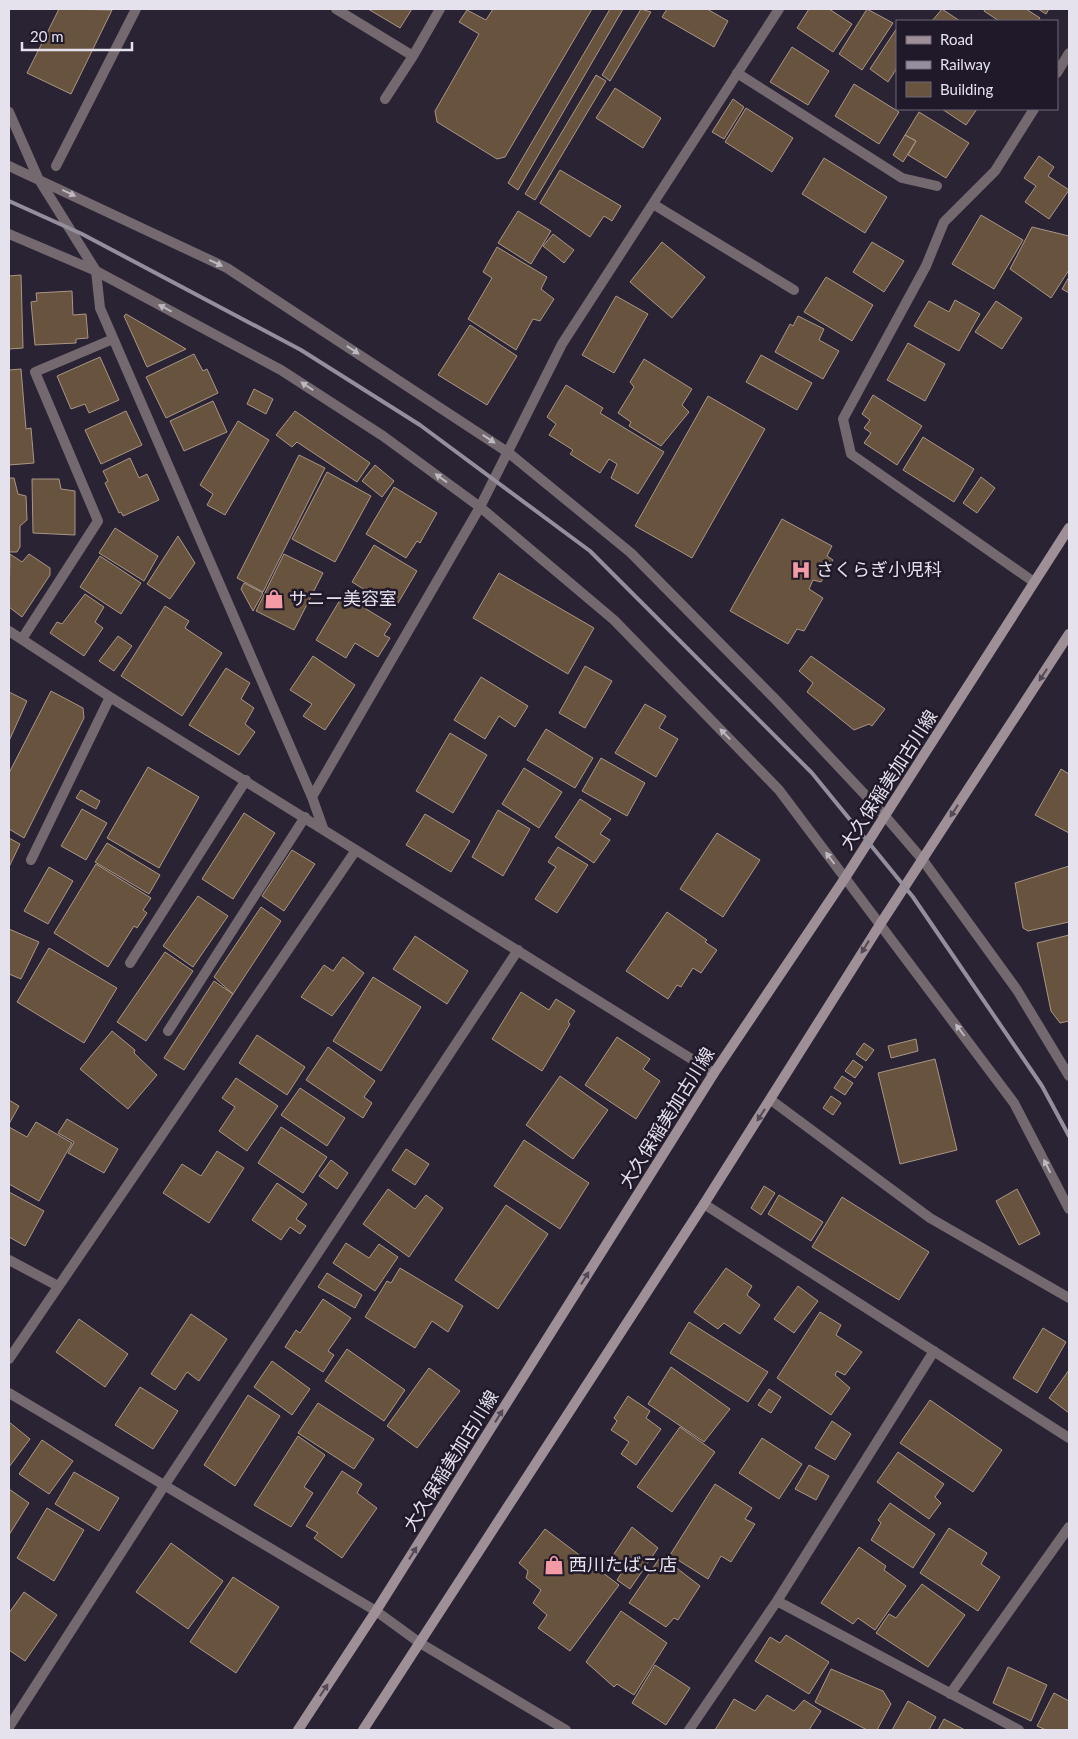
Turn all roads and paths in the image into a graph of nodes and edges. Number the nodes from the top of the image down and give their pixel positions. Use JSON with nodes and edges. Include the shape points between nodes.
{"nodes":[{"id":1,"x":136,"y":9,"type":"edge"},
{"id":2,"x":336,"y":9,"type":"edge"},
{"id":3,"x":440,"y":9,"type":"edge"},
{"id":4,"x":779,"y":9,"type":"edge"},
{"id":5,"x":1069,"y":53,"type":"edge"},
{"id":6,"x":412,"y":56,"type":"junction"},
{"id":7,"x":1058,"y":71,"type":"edge"},
{"id":8,"x":736,"y":73,"type":"junction"},
{"id":9,"x":385,"y":98,"type":"dead end"},
{"id":10,"x":1033,"y":110,"type":"edge"},
{"id":11,"x":9,"y":112,"type":"edge"},
{"id":12,"x":9,"y":166,"type":"edge"},
{"id":13,"x":56,"y":166,"type":"dead end"},
{"id":14,"x":38,"y":178,"type":"junction"},
{"id":15,"x":937,"y":186,"type":"dead end"},
{"id":16,"x":653,"y":204,"type":"junction"},
{"id":17,"x":9,"y":234,"type":"edge"},
{"id":18,"x":96,"y":271,"type":"junction"},
{"id":19,"x":794,"y":290,"type":"dead end"},
{"id":20,"x":113,"y":339,"type":"junction"},
{"id":21,"x":509,"y":453,"type":"junction"},
{"id":22,"x":480,"y":507,"type":"junction"},
{"id":23,"x":1069,"y":528,"type":"edge"},
{"id":24,"x":1034,"y":582,"type":"junction"},
{"id":25,"x":9,"y":631,"type":"edge"},
{"id":26,"x":1069,"y":634,"type":"edge"},
{"id":27,"x":22,"y":639,"type":"junction"},
{"id":28,"x":110,"y":697,"type":"junction"},
{"id":29,"x":246,"y":780,"type":"junction"},
{"id":30,"x":312,"y":797,"type":"junction"},
{"id":31,"x":885,"y":816,"type":"junction"},
{"id":32,"x":305,"y":817,"type":"junction"},
{"id":33,"x":323,"y":828,"type":"junction"},
{"id":34,"x":356,"y":850,"type":"junction"},
{"id":35,"x":922,"y":859,"type":"junction"},
{"id":36,"x":31,"y":860,"type":"dead end"},
{"id":37,"x":845,"y":878,"type":"junction"},
{"id":38,"x":881,"y":923,"type":"junction"},
{"id":39,"x":518,"y":950,"type":"junction"},
{"id":40,"x":130,"y":963,"type":"dead end"},
{"id":41,"x":168,"y":1031,"type":"dead end"},
{"id":42,"x":714,"y":1073,"type":"junction"},
{"id":43,"x":1069,"y":1076,"type":"edge"},
{"id":44,"x":771,"y":1100,"type":"junction"},
{"id":45,"x":704,"y":1204,"type":"junction"},
{"id":46,"x":1069,"y":1210,"type":"edge"},
{"id":47,"x":9,"y":1260,"type":"edge"},
{"id":48,"x":58,"y":1286,"type":"junction"},
{"id":49,"x":1069,"y":1298,"type":"edge"},
{"id":50,"x":934,"y":1351,"type":"junction"},
{"id":51,"x":9,"y":1359,"type":"edge"},
{"id":52,"x":9,"y":1393,"type":"edge"},
{"id":53,"x":1069,"y":1438,"type":"edge"},
{"id":54,"x":164,"y":1486,"type":"junction"},
{"id":55,"x":1069,"y":1527,"type":"edge"},
{"id":56,"x":777,"y":1601,"type":"junction"},
{"id":57,"x":376,"y":1611,"type":"junction"},
{"id":58,"x":420,"y":1643,"type":"junction"},
{"id":59,"x":950,"y":1694,"type":"junction"},
{"id":60,"x":9,"y":1727,"type":"edge"},
{"id":61,"x":298,"y":1730,"type":"edge"},
{"id":62,"x":363,"y":1730,"type":"edge"},
{"id":63,"x":566,"y":1730,"type":"edge"},
{"id":64,"x":688,"y":1730,"type":"edge"},
{"id":65,"x":1020,"y":1730,"type":"edge"}],
"edges":[{"from":1,"to":13,"type":"street"},
{"from":2,"to":6,"type":"street"},
{"from":3,"to":6,"type":"street"},
{"from":4,"to":8,"type":"street"},
{"from":5,"to":7,"type":"street"},
{"from":6,"to":9,"type":"street"},
{"from":8,"to":15,"type":"street","via":[[902,178]]},
{"from":8,"to":16,"type":"street"},
{"from":10,"to":24,"type":"street","via":[[995,171],[944,222],[926,266],[843,419],[851,454]]},
{"from":11,"to":14,"type":"street"},
{"from":12,"to":14,"type":"street"},
{"from":14,"to":18,"type":"street"},
{"from":14,"to":21,"type":"street","one_way":true,"via":[[227,268]]},
{"from":16,"to":19,"type":"street"},
{"from":16,"to":21,"type":"street","via":[[562,344]]},
{"from":17,"to":18,"type":"street"},
{"from":18,"to":20,"type":"street","via":[[100,308]]},
{"from":22,"to":18,"type":"street","one_way":true,"via":[[383,436],[281,370]]},
{"from":20,"to":27,"type":"street","via":[[35,372],[98,521]]},
{"from":20,"to":30,"type":"street"},
{"from":21,"to":22,"type":"street"},
{"from":21,"to":31,"type":"street","via":[[631,553]]},
{"from":22,"to":30,"type":"street"},
{"from":37,"to":22,"type":"street","one_way":true,"via":[[779,790],[614,620]]},
{"from":23,"to":24,"type":"main road","name":"大久保稲美加古川線"},
{"from":24,"to":31,"type":"main road","name":"大久保稲美加古川線"},
{"from":25,"to":27,"type":"street"},
{"from":26,"to":35,"type":"main road","one_way":true},
{"from":27,"to":28,"type":"street"},
{"from":28,"to":29,"type":"street"},
{"from":28,"to":36,"type":"street"},
{"from":29,"to":32,"type":"street"},
{"from":29,"to":40,"type":"street"},
{"from":30,"to":33,"type":"street"},
{"from":31,"to":35,"type":"street"},
{"from":31,"to":37,"type":"main road","name":"大久保稲美加古川線"},
{"from":32,"to":33,"type":"street"},
{"from":32,"to":41,"type":"street"},
{"from":33,"to":34,"type":"street"},
{"from":34,"to":39,"type":"street"},
{"from":34,"to":48,"type":"street"},
{"from":35,"to":38,"type":"main road"},
{"from":35,"to":43,"type":"street","via":[[1017,990]]},
{"from":37,"to":38,"type":"street"},
{"from":37,"to":42,"type":"main road","name":"大久保稲美加古川線"},
{"from":38,"to":44,"type":"main road","one_way":true},
{"from":46,"to":38,"type":"street","one_way":true,"via":[[1014,1103]]},
{"from":39,"to":42,"type":"street"},
{"from":39,"to":54,"type":"street"},
{"from":57,"to":42,"type":"main road","name":"大久保稲美加古川線","one_way":true},
{"from":44,"to":45,"type":"main road","one_way":true},
{"from":44,"to":49,"type":"street","via":[[930,1218]]},
{"from":45,"to":50,"type":"street"},
{"from":45,"to":58,"type":"main road"},
{"from":47,"to":48,"type":"street"},
{"from":48,"to":51,"type":"street"},
{"from":50,"to":53,"type":"street"},
{"from":50,"to":56,"type":"street"},
{"from":52,"to":54,"type":"street"},
{"from":54,"to":57,"type":"street"},
{"from":54,"to":60,"type":"street"},
{"from":55,"to":59,"type":"street"},
{"from":56,"to":59,"type":"street"},
{"from":56,"to":64,"type":"street"},
{"from":57,"to":58,"type":"street"},
{"from":61,"to":57,"type":"main road","name":"大久保稲美加古川線","one_way":true},
{"from":58,"to":62,"type":"main road"},
{"from":58,"to":63,"type":"street"},
{"from":59,"to":65,"type":"street"}]}
